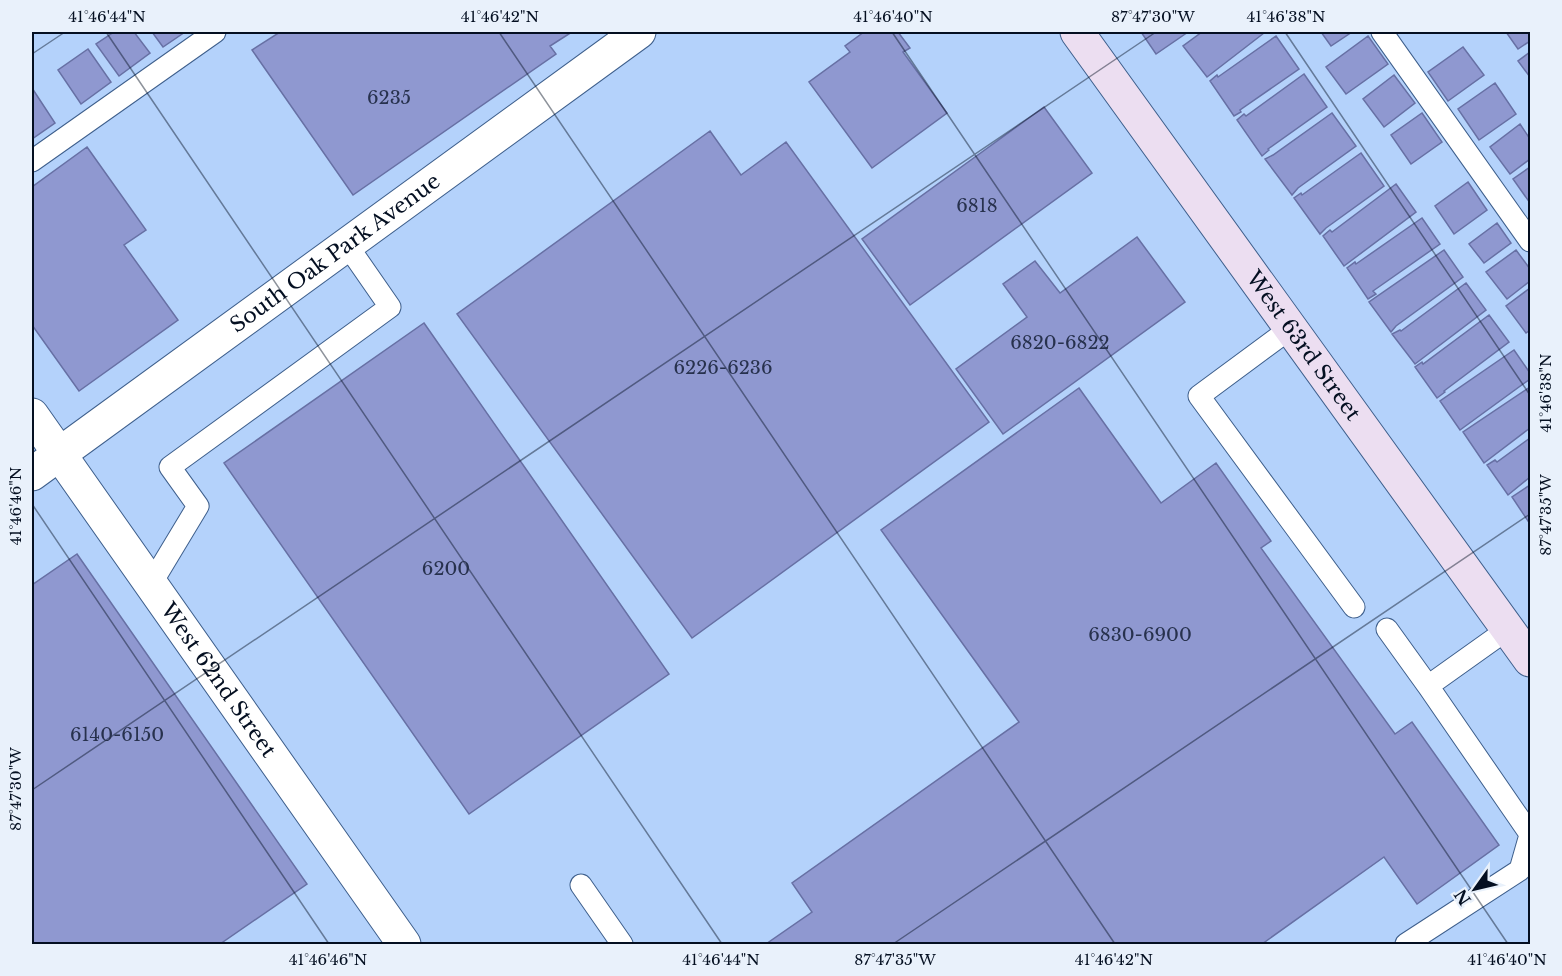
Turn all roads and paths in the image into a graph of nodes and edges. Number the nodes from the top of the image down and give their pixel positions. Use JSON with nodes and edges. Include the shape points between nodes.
{"nodes":[{"id":1,"x":215,"y":32,"type":"edge"},
{"id":2,"x":639,"y":32,"type":"edge"},
{"id":3,"x":1077,"y":32,"type":"edge"},
{"id":4,"x":1382,"y":32,"type":"edge"},
{"id":5,"x":32,"y":161,"type":"edge"},
{"id":6,"x":1530,"y":241,"type":"edge"},
{"id":7,"x":347,"y":245,"type":"junction"},
{"id":8,"x":1291,"y":328,"type":"junction"},
{"id":9,"x":32,"y":415,"type":"edge"},
{"id":10,"x":59,"y":454,"type":"junction"},
{"id":11,"x":32,"y":474,"type":"edge"},
{"id":12,"x":151,"y":584,"type":"junction"},
{"id":13,"x":1354,"y":607,"type":"dead end"},
{"id":14,"x":1387,"y":629,"type":"dead end"},
{"id":15,"x":1508,"y":629,"type":"junction"},
{"id":16,"x":1530,"y":660,"type":"edge"},
{"id":17,"x":1428,"y":686,"type":"junction"},
{"id":18,"x":1530,"y":835,"type":"edge"},
{"id":19,"x":580,"y":885,"type":"dead end"},
{"id":20,"x":404,"y":945,"type":"edge"},
{"id":21,"x":622,"y":945,"type":"edge"},
{"id":22,"x":1406,"y":945,"type":"edge"}],
"edges":[{"from":1,"to":5,"type":"lane"},
{"from":2,"to":7,"type":"street","name":"South Oak Park Avenue"},
{"from":3,"to":8,"type":"main road","name":"West 63rd Street"},
{"from":4,"to":6,"type":"lane"},
{"from":7,"to":10,"type":"street","name":"South Oak Park Avenue"},
{"from":7,"to":12,"type":"lane","via":[[390,307],[170,467],[198,506]]},
{"from":8,"to":13,"type":"lane","via":[[1199,396]]},
{"from":8,"to":15,"type":"main road","name":"West 63rd Street"},
{"from":9,"to":10,"type":"street","name":"West 62nd Street"},
{"from":10,"to":11,"type":"street","name":"South Oak Park Avenue"},
{"from":10,"to":12,"type":"street","name":"West 62nd Street"},
{"from":12,"to":20,"type":"street","name":"West 62nd Street"},
{"from":14,"to":17,"type":"lane"},
{"from":15,"to":16,"type":"main road","name":"West 63rd Street"},
{"from":15,"to":17,"type":"lane"},
{"from":17,"to":18,"type":"lane"},
{"from":18,"to":22,"type":"lane","via":[[1520,870]]},
{"from":19,"to":21,"type":"lane"}]}
